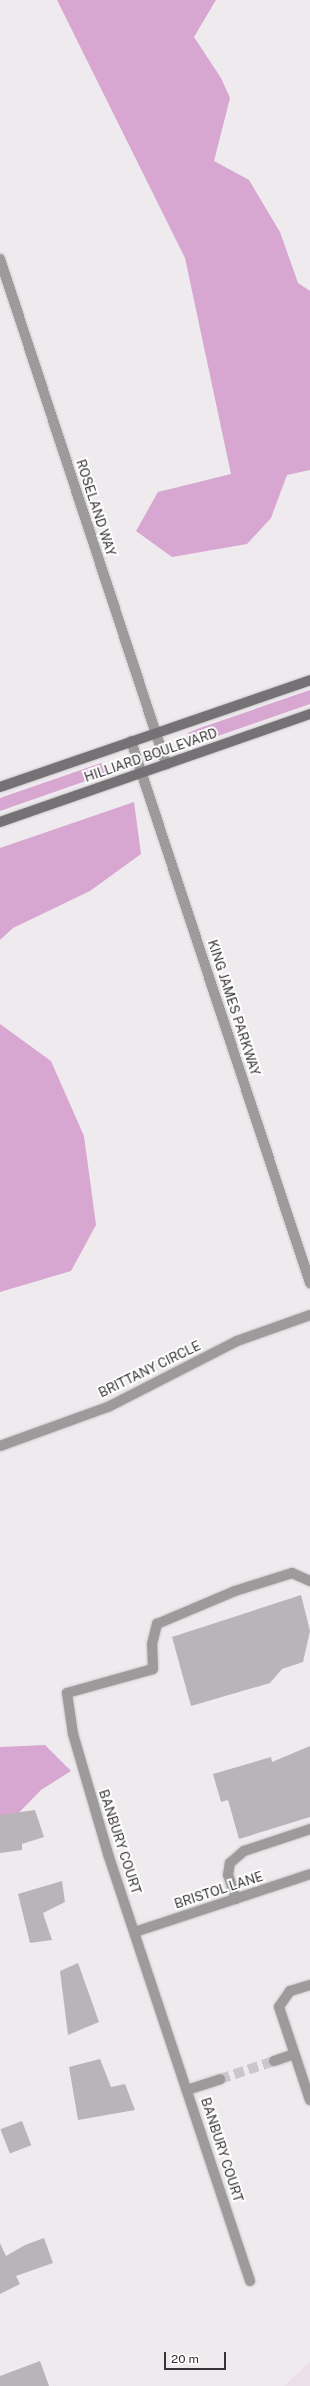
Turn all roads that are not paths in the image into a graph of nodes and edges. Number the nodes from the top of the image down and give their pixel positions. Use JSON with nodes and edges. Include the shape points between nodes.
{"nodes":[{"id":1,"x":0,"y":259,"type":"edge"},
{"id":2,"x":310,"y":680,"type":"edge"},
{"id":3,"x":310,"y":714,"type":"edge"},
{"id":4,"x":155,"y":733,"type":"junction"},
{"id":5,"x":131,"y":741,"type":"junction"},
{"id":6,"x":166,"y":764,"type":"junction"},
{"id":7,"x":142,"y":773,"type":"junction"},
{"id":8,"x":0,"y":787,"type":"edge"},
{"id":9,"x":0,"y":822,"type":"edge"},
{"id":10,"x":310,"y":1283,"type":"edge"},
{"id":11,"x":310,"y":1315,"type":"edge"},
{"id":12,"x":0,"y":1446,"type":"edge"},
{"id":13,"x":310,"y":1580,"type":"edge"},
{"id":14,"x":310,"y":1829,"type":"edge"},
{"id":15,"x":310,"y":1874,"type":"edge"},
{"id":16,"x":236,"y":1899,"type":"junction"},
{"id":17,"x":135,"y":1932,"type":"junction"},
{"id":18,"x":310,"y":1985,"type":"edge"},
{"id":19,"x":294,"y":2054,"type":"junction"},
{"id":20,"x":274,"y":2061,"type":"tunnel mouth"},
{"id":21,"x":220,"y":2079,"type":"tunnel mouth"},
{"id":22,"x":187,"y":2090,"type":"junction"},
{"id":23,"x":310,"y":2100,"type":"edge"},
{"id":24,"x":250,"y":2281,"type":"dead end"}],
"edges":[{"from":1,"to":4,"type":"street","name":"ROSELAND WAY"},
{"from":2,"to":4,"type":"main road","name":"HILLIARD BOULEVARD"},
{"from":3,"to":6,"type":"main road","name":"HILLIARD BOULEVARD"},
{"from":4,"to":5,"type":"main road","name":"HILLIARD BOULEVARD"},
{"from":4,"to":6,"type":"street","name":"ROSELAND WAY"},
{"from":5,"to":7,"type":"street","name":"KING JAMES PARKWAY"},
{"from":5,"to":8,"type":"main road","name":"HILLIARD BOULEVARD"},
{"from":6,"to":7,"type":"main road","name":"HILLIARD BOULEVARD"},
{"from":7,"to":9,"type":"main road","name":"HILLIARD BOULEVARD"},
{"from":7,"to":10,"type":"street","name":"KING JAMES PARKWAY"},
{"from":11,"to":12,"type":"street","name":"BRITTANY CIRCLE","via":[[237,1341],[108,1407]]},
{"from":13,"to":17,"type":"street","name":"BANBURY COURT","via":[[292,1573],[235,1591],[157,1624],[152,1644],[153,1669],[67,1693],[73,1734],[108,1854]]},
{"from":14,"to":16,"type":"street","via":[[244,1851],[230,1862],[228,1875]]},
{"from":15,"to":16,"type":"street","name":"BRISTOL LANE"},
{"from":16,"to":17,"type":"street","name":"BRISTOL LANE"},
{"from":17,"to":22,"type":"street","name":"BANBURY COURT"},
{"from":18,"to":19,"type":"street","via":[[290,1991],[279,2008]]},
{"from":19,"to":20,"type":"street"},
{"from":19,"to":23,"type":"street"},
{"from":21,"to":22,"type":"street"},
{"from":22,"to":24,"type":"street","name":"BANBURY COURT"}]}
